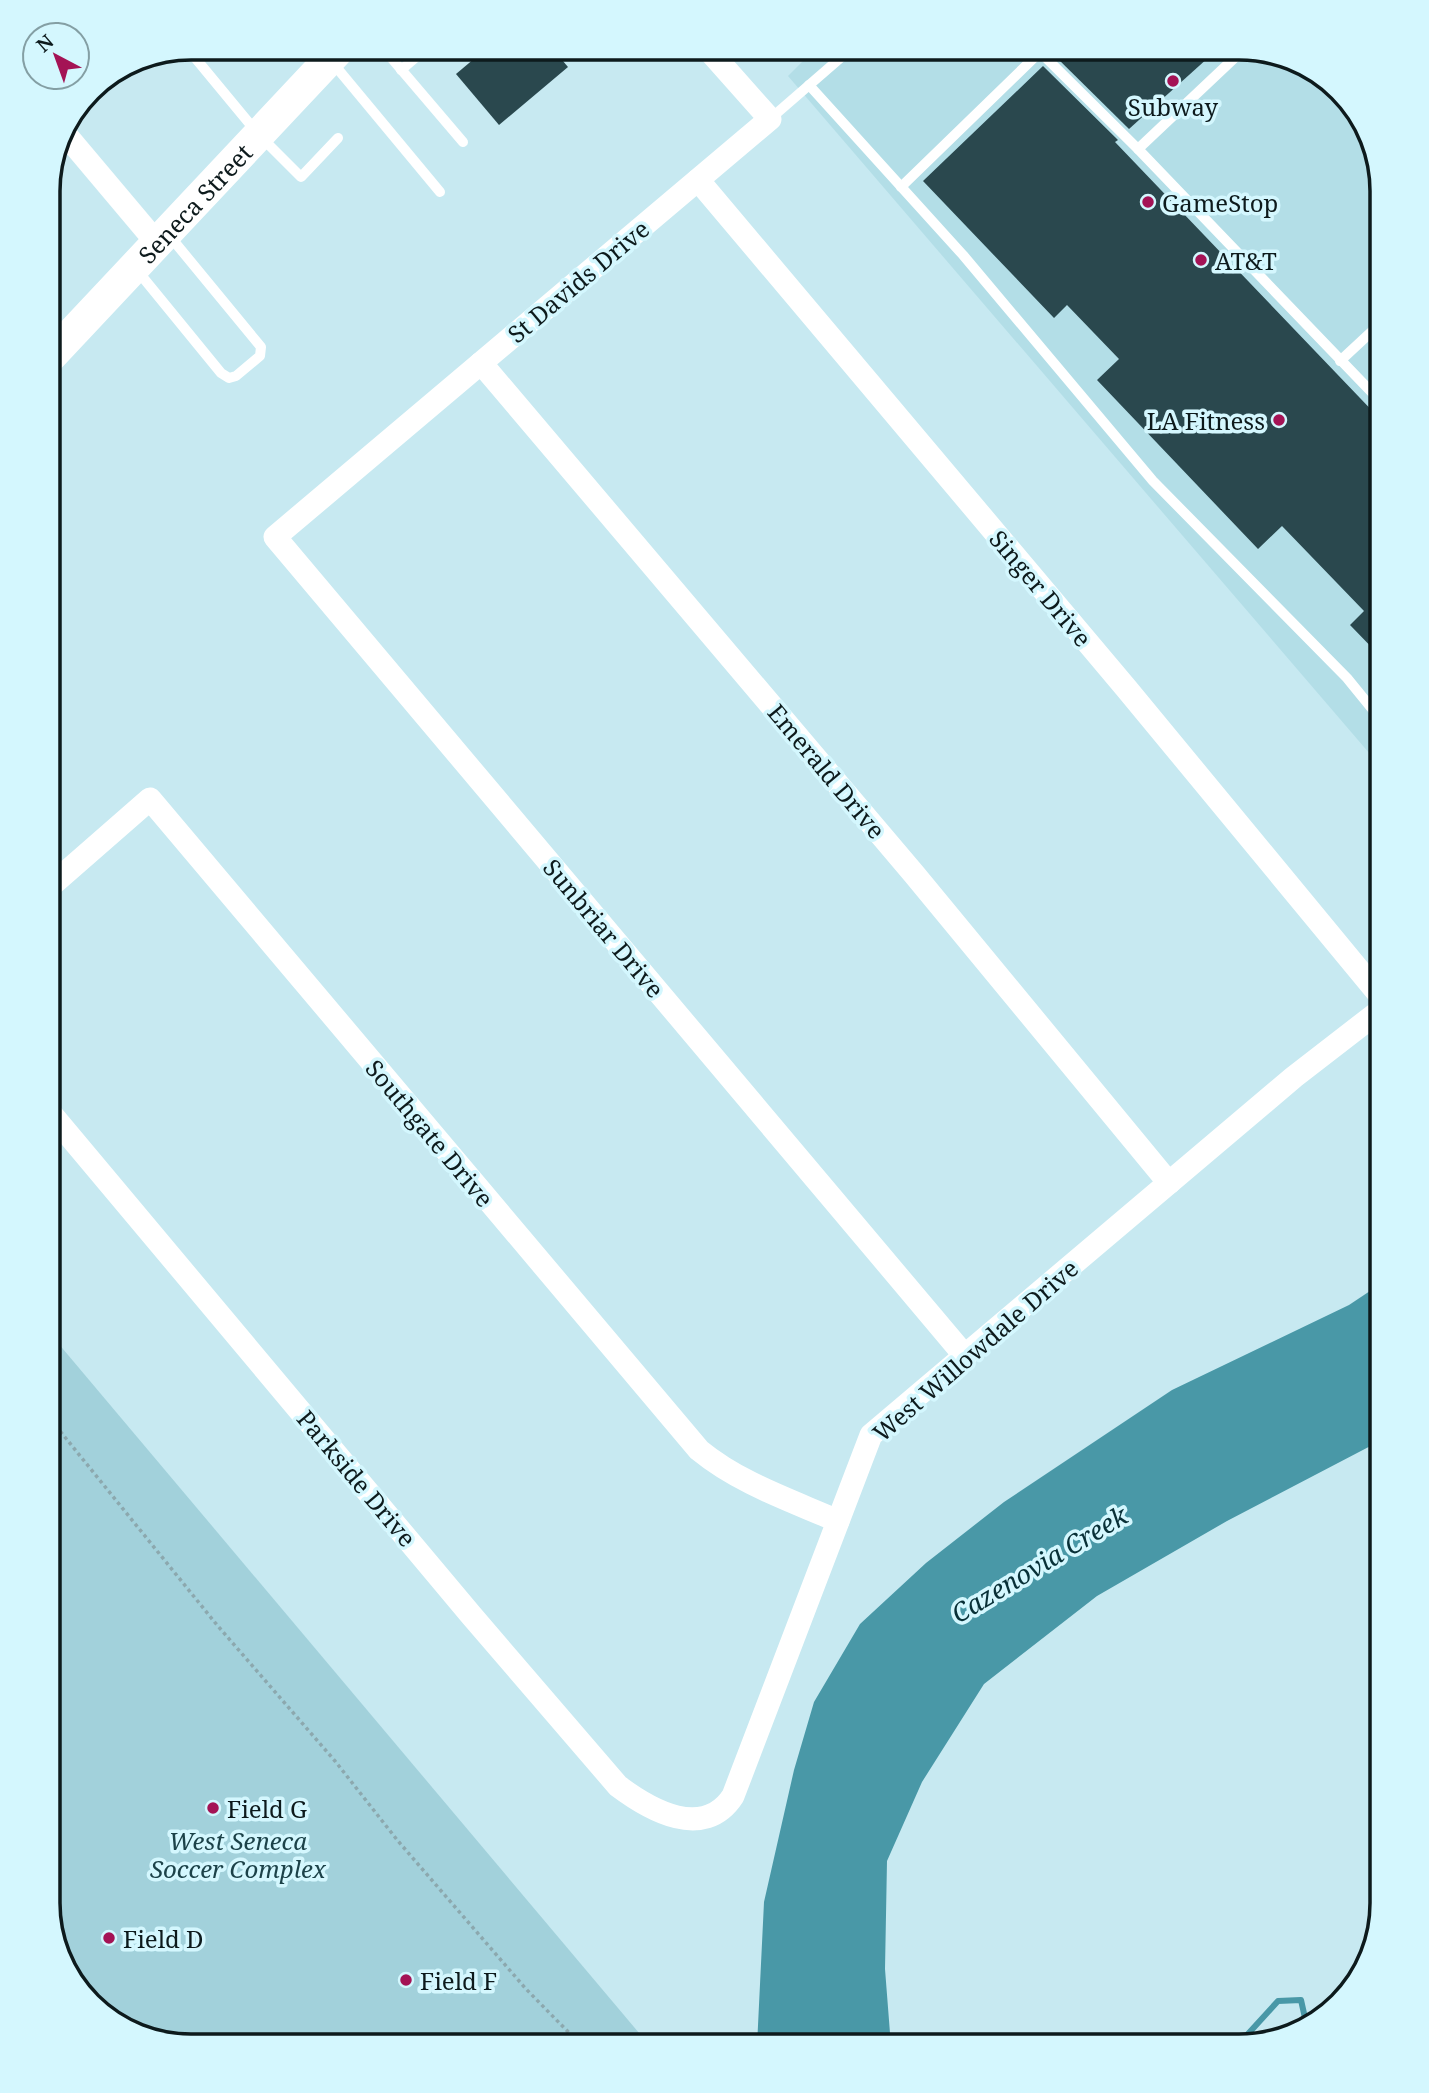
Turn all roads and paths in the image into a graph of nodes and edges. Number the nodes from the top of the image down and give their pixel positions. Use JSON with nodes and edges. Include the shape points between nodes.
{"nodes":[{"id":1,"x":197,"y":60,"type":"edge"},
{"id":2,"x":329,"y":60,"type":"edge"},
{"id":3,"x":340,"y":60,"type":"edge"},
{"id":4,"x":393,"y":60,"type":"edge"},
{"id":5,"x":413,"y":60,"type":"edge"},
{"id":6,"x":718,"y":60,"type":"edge"},
{"id":7,"x":838,"y":60,"type":"edge"},
{"id":8,"x":1029,"y":60,"type":"edge"},
{"id":9,"x":1049,"y":60,"type":"edge"},
{"id":10,"x":1232,"y":60,"type":"edge"},
{"id":11,"x":401,"y":70,"type":"junction"},
{"id":12,"x":809,"y":85,"type":"junction"},
{"id":13,"x":770,"y":119,"type":"junction"},
{"id":14,"x":259,"y":135,"type":"junction"},
{"id":15,"x":338,"y":138,"type":"dead end"},
{"id":16,"x":70,"y":139,"type":"edge"},
{"id":17,"x":463,"y":142,"type":"dead end"},
{"id":18,"x":1138,"y":149,"type":"junction"},
{"id":19,"x":698,"y":180,"type":"junction"},
{"id":20,"x":901,"y":187,"type":"junction"},
{"id":21,"x":440,"y":192,"type":"dead end"},
{"id":22,"x":162,"y":238,"type":"junction"},
{"id":23,"x":134,"y":267,"type":"junction"},
{"id":24,"x":1370,"y":332,"type":"edge"},
{"id":25,"x":60,"y":345,"type":"edge"},
{"id":26,"x":1340,"y":361,"type":"junction"},
{"id":27,"x":481,"y":363,"type":"junction"},
{"id":28,"x":1370,"y":391,"type":"edge"},
{"id":29,"x":313,"y":505,"type":"joint"},
{"id":30,"x":1370,"y":706,"type":"edge"},
{"id":31,"x":60,"y":878,"type":"edge"},
{"id":32,"x":1370,"y":983,"type":"edge"},
{"id":33,"x":1370,"y":1018,"type":"edge"},
{"id":34,"x":60,"y":1125,"type":"edge"},
{"id":35,"x":1169,"y":1183,"type":"junction"},
{"id":36,"x":965,"y":1356,"type":"junction"},
{"id":37,"x":60,"y":1431,"type":"edge"},
{"id":38,"x":838,"y":1521,"type":"junction"},
{"id":39,"x":688,"y":1818,"type":"joint"},
{"id":40,"x":570,"y":2033,"type":"edge"}],
"edges":[{"from":1,"to":14,"type":"lane"},
{"from":2,"to":14,"type":"street","name":"Seneca Street"},
{"from":3,"to":21,"type":"lane"},
{"from":4,"to":11,"type":"lane"},
{"from":5,"to":11,"type":"lane"},
{"from":6,"to":13,"type":"street"},
{"from":7,"to":12,"type":"lane"},
{"from":8,"to":20,"type":"lane"},
{"from":9,"to":18,"type":"lane"},
{"from":10,"to":18,"type":"lane"},
{"from":11,"to":17,"type":"lane"},
{"from":12,"to":13,"type":"lane"},
{"from":12,"to":20,"type":"lane"},
{"from":13,"to":19,"type":"street","name":"St Davids Drive"},
{"from":14,"to":15,"type":"lane","via":[[301,177]]},
{"from":14,"to":22,"type":"street","name":"Seneca Street"},
{"from":16,"to":22,"type":"street"},
{"from":18,"to":26,"type":"lane"},
{"from":19,"to":27,"type":"street","name":"St Davids Drive"},
{"from":19,"to":32,"type":"street","name":"Singer Drive"},
{"from":20,"to":30,"type":"lane","via":[[1153,481]]},
{"from":22,"to":23,"type":"street","name":"Seneca Street"},
{"from":22,"to":23,"type":"lane","via":[[261,347],[260,356],[229,378]]},
{"from":23,"to":25,"type":"street","name":"Seneca Street"},
{"from":24,"to":26,"type":"lane"},
{"from":26,"to":28,"type":"lane"},
{"from":27,"to":29,"type":"street","name":"St Davids Drive"},
{"from":27,"to":35,"type":"street","name":"Emerald Drive"},
{"from":29,"to":36,"type":"street","name":"Sunbriar Drive","via":[[275,537]]},
{"from":31,"to":38,"type":"street","name":"Southgate Drive","via":[[150,799],[699,1450],[745,1481]]},
{"from":33,"to":35,"type":"street","name":"West Willowdale Drive"},
{"from":34,"to":39,"type":"street","name":"Parkside Drive","via":[[618,1786],[660,1812]]},
{"from":35,"to":36,"type":"street","name":"West Willowdale Drive"},
{"from":36,"to":38,"type":"street","name":"West Willowdale Drive","via":[[871,1435]]},
{"from":37,"to":40,"type":"path","via":[[398,1841]]},
{"from":38,"to":39,"type":"street","name":"West Willowdale Drive","via":[[733,1796],[714,1815]]}]}
